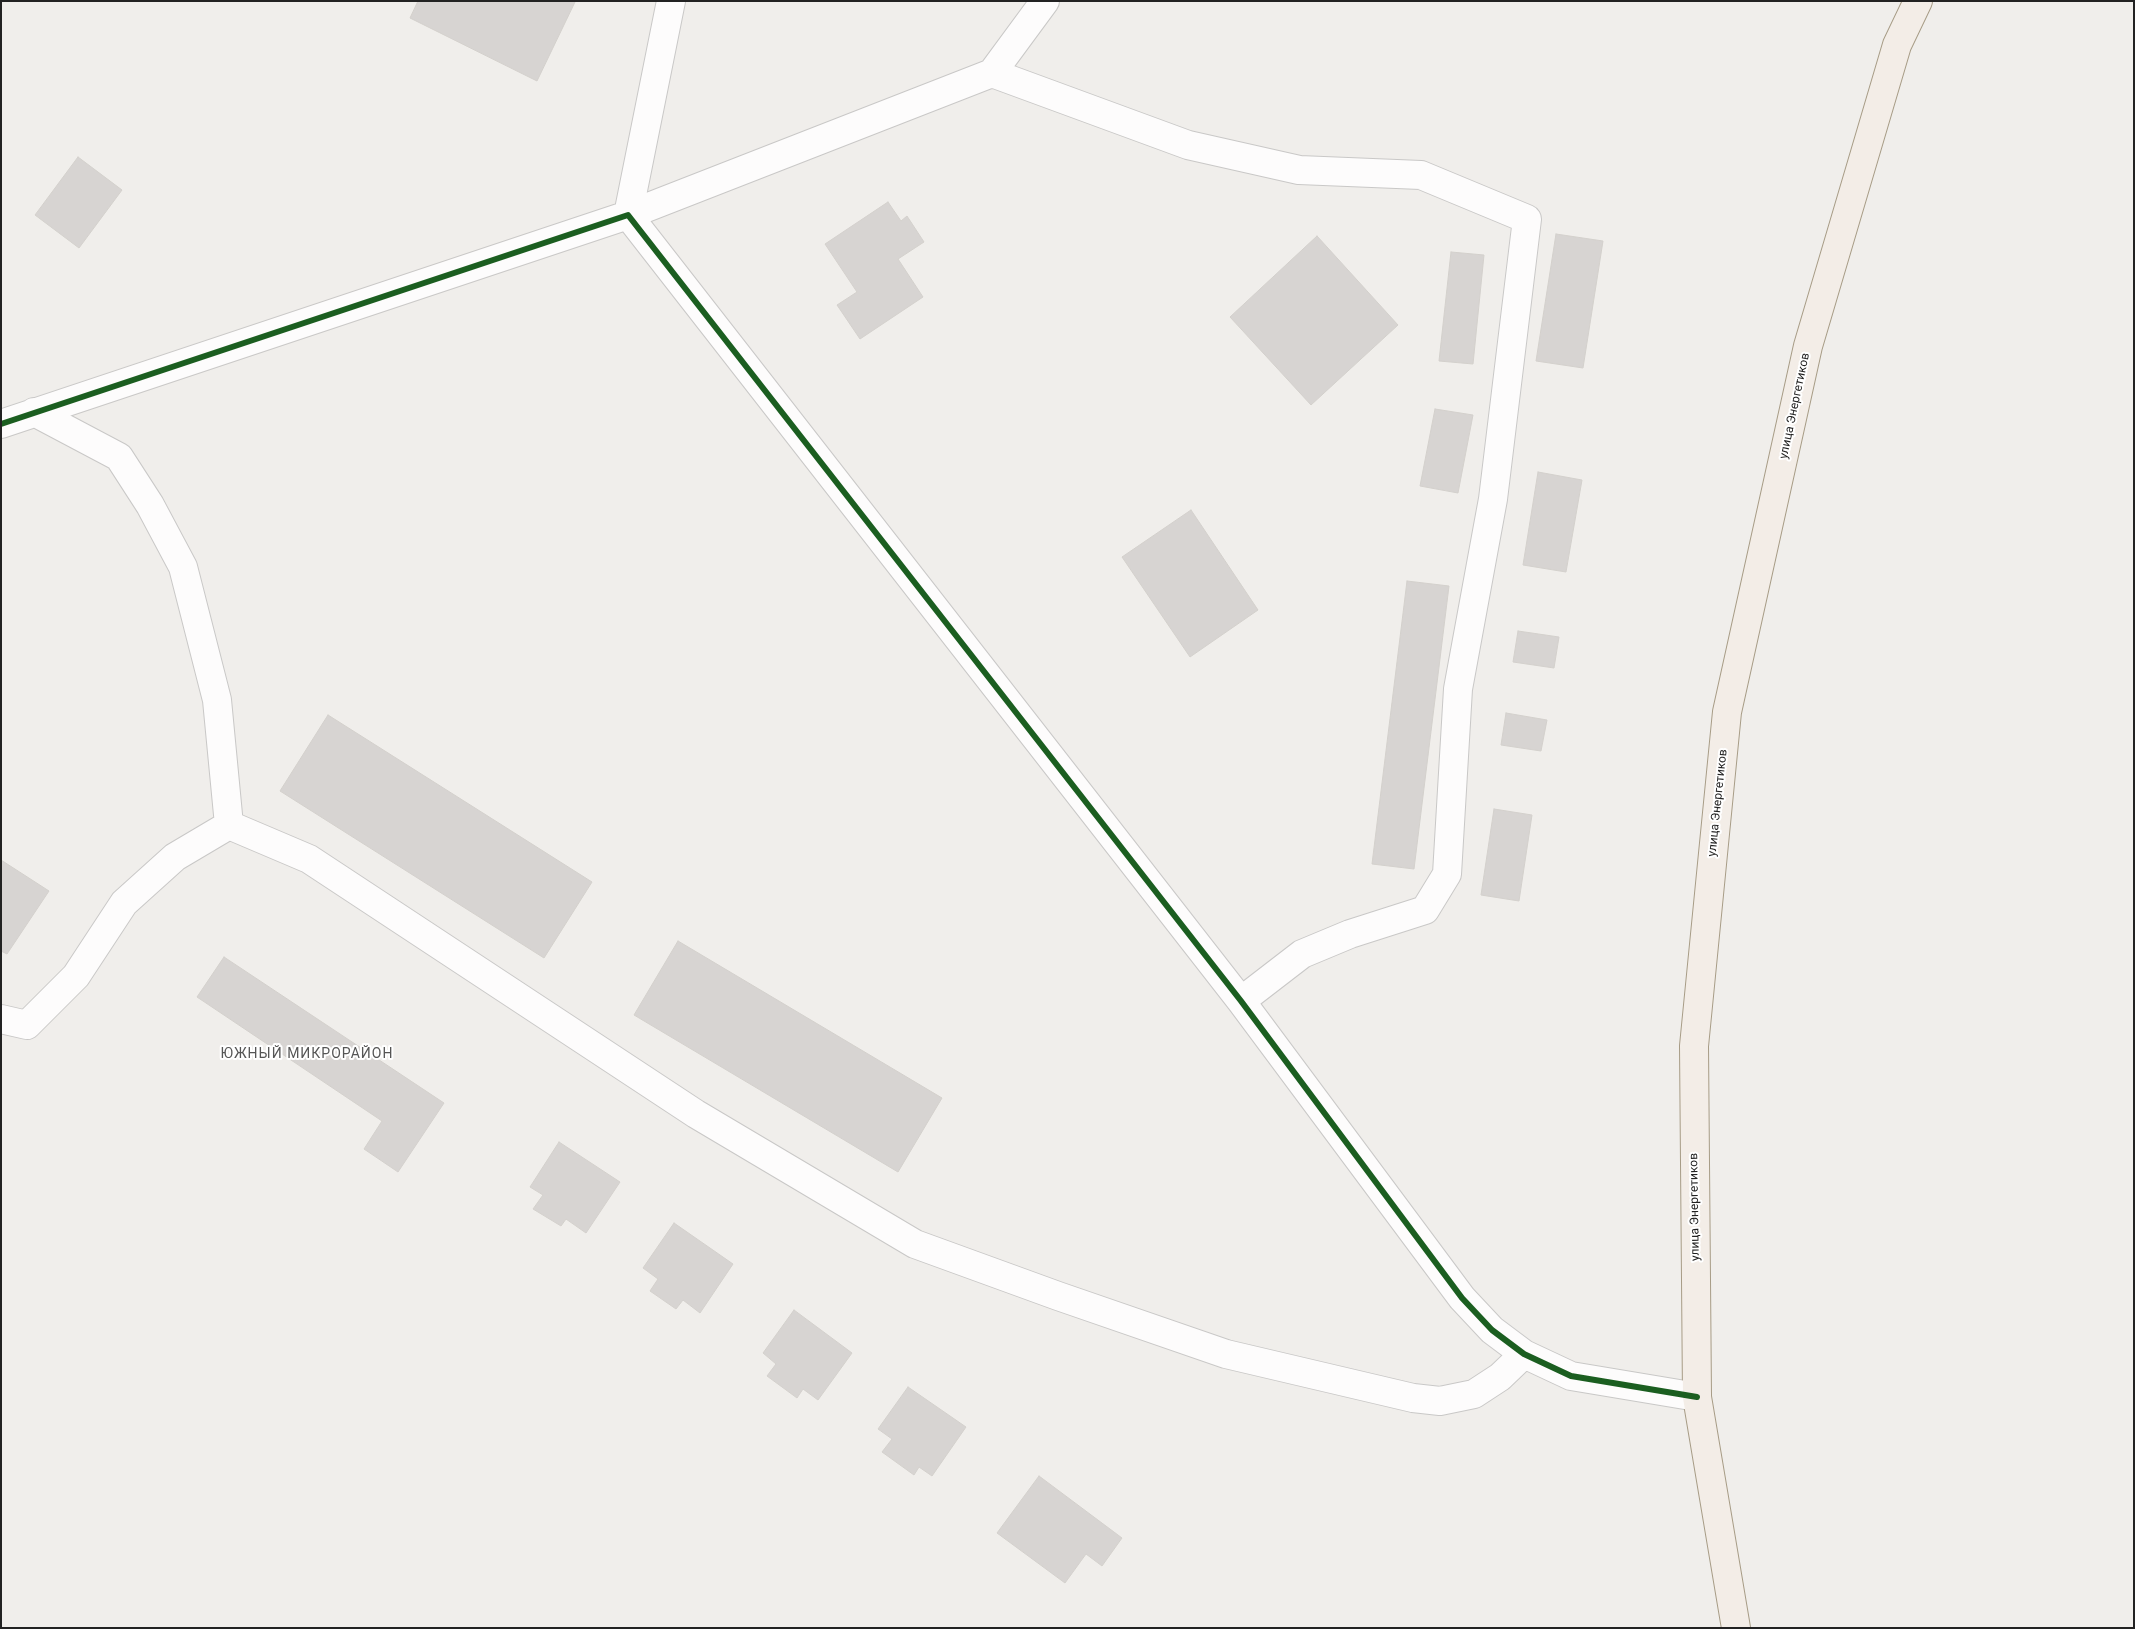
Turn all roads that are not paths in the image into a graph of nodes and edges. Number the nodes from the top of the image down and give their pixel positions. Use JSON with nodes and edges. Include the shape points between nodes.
{"nodes":[{"id":1,"x":671,"y":1,"type":"edge"},
{"id":2,"x":1045,"y":1,"type":"edge"},
{"id":3,"x":1918,"y":1,"type":"edge"},
{"id":4,"x":992,"y":73,"type":"junction"},
{"id":5,"x":628,"y":215,"type":"junction"},
{"id":6,"x":34,"y":412,"type":"junction"},
{"id":7,"x":1,"y":424,"type":"edge"},
{"id":8,"x":229,"y":826,"type":"junction"},
{"id":9,"x":1241,"y":1001,"type":"junction"},
{"id":10,"x":1,"y":1019,"type":"edge"},
{"id":11,"x":1524,"y":1354,"type":"junction"},
{"id":12,"x":1697,"y":1397,"type":"junction"},
{"id":13,"x":1736,"y":1628,"type":"edge"}],
"edges":[{"from":1,"to":5,"type":"street"},
{"from":2,"to":4,"type":"street"},
{"from":3,"to":12,"type":"main road","name":"улица Энергетиков","via":[[1897,45],[1808,346],[1727,712],[1694,1046]]},
{"from":4,"to":5,"type":"street"},
{"from":4,"to":9,"type":"street","via":[[1188,145],[1300,170],[1421,175],[1527,219],[1493,499],[1458,689],[1447,874],[1425,910],[1350,934],[1302,954]]},
{"from":5,"to":6,"type":"street"},
{"from":5,"to":9,"type":"street"},
{"from":6,"to":7,"type":"street"},
{"from":6,"to":8,"type":"street","via":[[119,457],[150,505],[183,567],[217,700]]},
{"from":8,"to":10,"type":"street","via":[[175,857],[124,904],[76,976],[27,1025]]},
{"from":8,"to":11,"type":"street","via":[[309,859],[696,1114],[915,1244],[1226,1354],[1412,1398],[1440,1401],[1474,1394],[1500,1377]]},
{"from":9,"to":11,"type":"street","via":[[1462,1298],[1492,1330]]},
{"from":11,"to":12,"type":"street","via":[[1571,1376]]},
{"from":12,"to":13,"type":"main road","name":"улица Энергетиков"}]}
